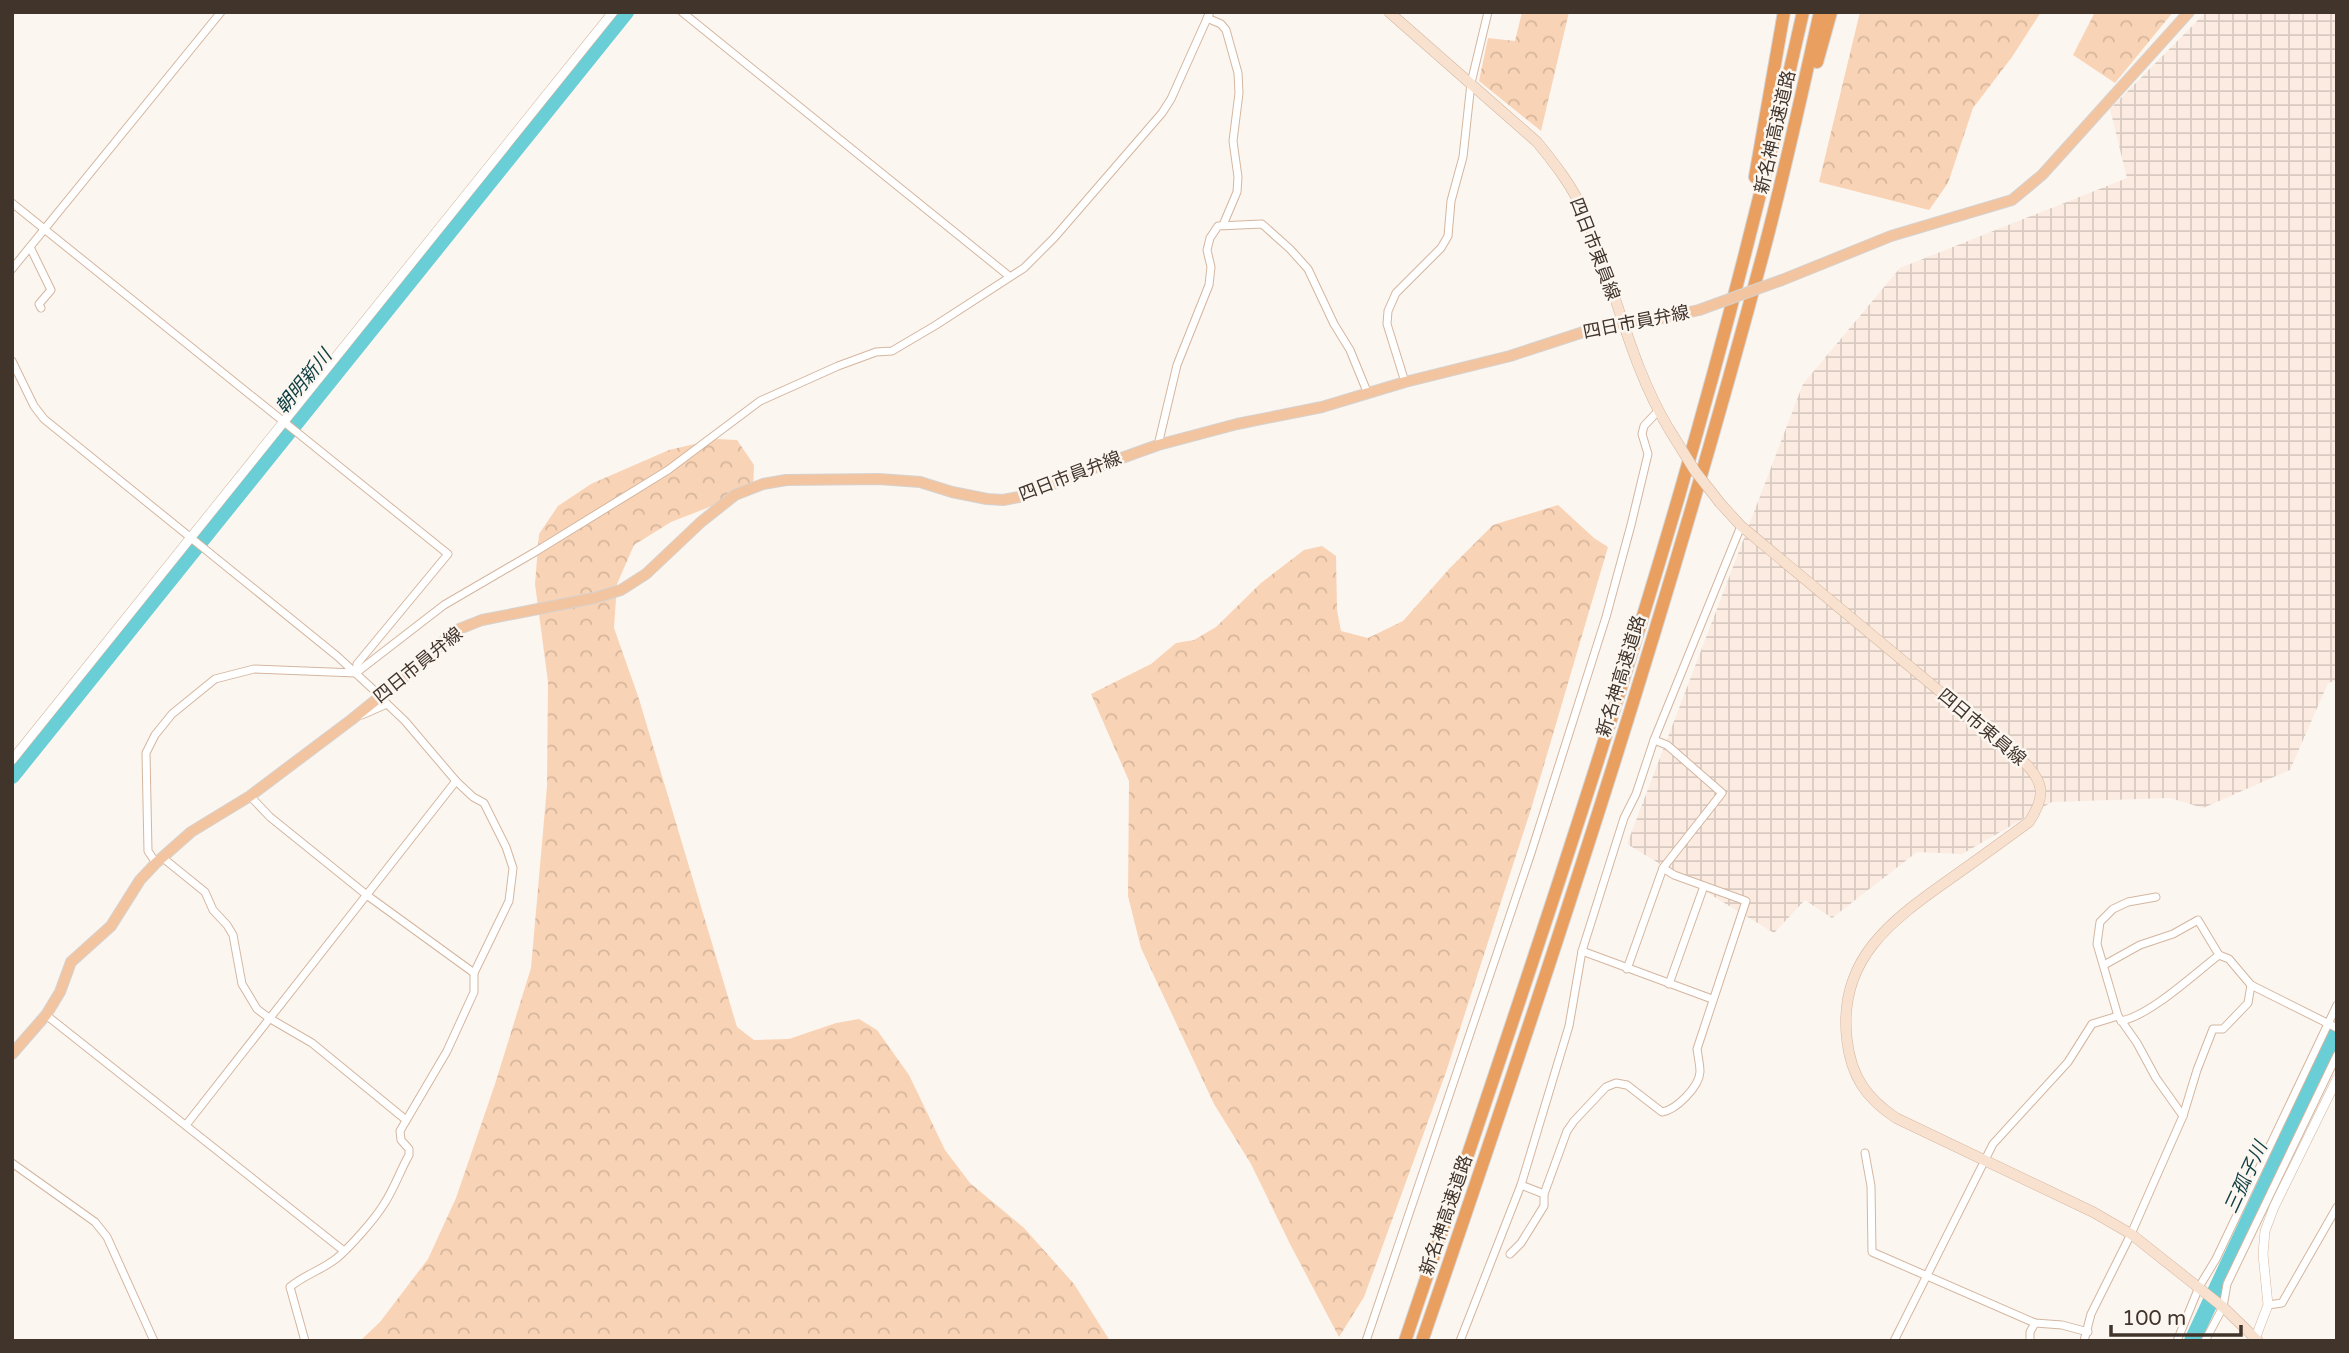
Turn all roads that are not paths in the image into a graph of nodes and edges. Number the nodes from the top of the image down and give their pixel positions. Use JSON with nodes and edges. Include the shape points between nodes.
{"nodes":[{"id":1,"x":221,"y":12,"type":"edge"},
{"id":2,"x":614,"y":12,"type":"edge"},
{"id":3,"x":682,"y":12,"type":"edge"},
{"id":4,"x":1389,"y":12,"type":"edge"},
{"id":5,"x":1488,"y":12,"type":"edge"},
{"id":6,"x":1784,"y":12,"type":"edge"},
{"id":7,"x":1803,"y":12,"type":"edge"},
{"id":8,"x":1820,"y":12,"type":"edge"},
{"id":9,"x":1831,"y":12,"type":"edge"},
{"id":10,"x":2189,"y":12,"type":"edge"},
{"id":11,"x":1209,"y":15,"type":"edge"},
{"id":12,"x":1471,"y":83,"type":"junction"},
{"id":13,"x":12,"y":203,"type":"edge"},
{"id":14,"x":1223,"y":225,"type":"junction"},
{"id":15,"x":44,"y":228,"type":"junction"},
{"id":16,"x":30,"y":247,"type":"junction"},
{"id":17,"x":1765,"y":248,"type":"junction"},
{"id":18,"x":12,"y":269,"type":"edge"},
{"id":19,"x":1009,"y":276,"type":"junction"},
{"id":20,"x":41,"y":308,"type":"dead end"},
{"id":21,"x":1623,"y":323,"type":"junction"},
{"id":22,"x":1723,"y":335,"type":"junction"},
{"id":23,"x":12,"y":361,"type":"edge"},
{"id":24,"x":1405,"y":382,"type":"junction"},
{"id":25,"x":1368,"y":394,"type":"junction"},
{"id":26,"x":1658,"y":411,"type":"junction"},
{"id":27,"x":289,"y":427,"type":"junction"},
{"id":28,"x":1158,"y":445,"type":"junction"},
{"id":29,"x":1741,"y":526,"type":"junction"},
{"id":30,"x":193,"y":539,"type":"junction"},
{"id":31,"x":356,"y":673,"type":"junction"},
{"id":32,"x":377,"y":693,"type":"dead end"},
{"id":33,"x":351,"y":720,"type":"junction"},
{"id":34,"x":1654,"y":740,"type":"junction"},
{"id":35,"x":12,"y":760,"type":"edge"},
{"id":36,"x":456,"y":781,"type":"junction"},
{"id":37,"x":250,"y":796,"type":"junction"},
{"id":38,"x":159,"y":860,"type":"junction"},
{"id":39,"x":1663,"y":868,"type":"junction"},
{"id":40,"x":1704,"y":886,"type":"junction"},
{"id":41,"x":368,"y":896,"type":"junction"},
{"id":42,"x":2156,"y":897,"type":"dead end"},
{"id":43,"x":1582,"y":951,"type":"junction"},
{"id":44,"x":2219,"y":955,"type":"junction"},
{"id":45,"x":2104,"y":965,"type":"junction"},
{"id":46,"x":1627,"y":968,"type":"junction"},
{"id":47,"x":474,"y":973,"type":"junction"},
{"id":48,"x":1669,"y":984,"type":"junction"},
{"id":49,"x":2251,"y":985,"type":"junction"},
{"id":50,"x":1712,"y":999,"type":"junction"},
{"id":51,"x":2337,"y":1005,"type":"edge"},
{"id":52,"x":46,"y":1015,"type":"junction"},
{"id":53,"x":269,"y":1018,"type":"junction"},
{"id":54,"x":2119,"y":1018,"type":"junction"},
{"id":55,"x":2328,"y":1024,"type":"junction"},
{"id":56,"x":2337,"y":1028,"type":"edge"},
{"id":57,"x":12,"y":1054,"type":"edge"},
{"id":58,"x":2337,"y":1055,"type":"edge"},
{"id":59,"x":2337,"y":1079,"type":"edge"},
{"id":60,"x":2183,"y":1116,"type":"junction"},
{"id":61,"x":406,"y":1119,"type":"junction"},
{"id":62,"x":186,"y":1125,"type":"junction"},
{"id":63,"x":1865,"y":1153,"type":"dead end"},
{"id":64,"x":1982,"y":1161,"type":"junction"},
{"id":65,"x":12,"y":1163,"type":"edge"},
{"id":66,"x":1521,"y":1185,"type":"junction"},
{"id":67,"x":1544,"y":1194,"type":"junction"},
{"id":68,"x":2337,"y":1207,"type":"edge"},
{"id":69,"x":2131,"y":1234,"type":"junction"},
{"id":70,"x":344,"y":1251,"type":"junction"},
{"id":71,"x":1510,"y":1254,"type":"dead end"},
{"id":72,"x":1926,"y":1275,"type":"junction"},
{"id":73,"x":2199,"y":1287,"type":"junction"},
{"id":74,"x":2268,"y":1305,"type":"junction"},
{"id":75,"x":2222,"y":1306,"type":"junction"},
{"id":76,"x":2035,"y":1322,"type":"junction"},
{"id":77,"x":2088,"y":1332,"type":"junction"},
{"id":78,"x":2256,"y":1340,"type":"edge"},
{"id":79,"x":154,"y":1341,"type":"edge"},
{"id":80,"x":305,"y":1341,"type":"edge"},
{"id":81,"x":1366,"y":1341,"type":"edge"},
{"id":82,"x":1405,"y":1341,"type":"edge"},
{"id":83,"x":1422,"y":1341,"type":"edge"},
{"id":84,"x":1460,"y":1341,"type":"edge"},
{"id":85,"x":1894,"y":1341,"type":"edge"},
{"id":86,"x":2030,"y":1341,"type":"edge"},
{"id":87,"x":2084,"y":1341,"type":"edge"},
{"id":88,"x":2177,"y":1341,"type":"edge"},
{"id":89,"x":2205,"y":1341,"type":"edge"}],
"edges":[{"from":1,"to":15,"type":"street"},
{"from":2,"to":27,"type":"street"},
{"from":3,"to":19,"type":"street"},
{"from":4,"to":12,"type":"main road","name":"四日市東員線"},
{"from":5,"to":12,"type":"street"},
{"from":6,"to":22,"type":"highway"},
{"from":7,"to":22,"type":"highway","name":"新名神高速道路"},
{"from":8,"to":17,"type":"highway","name":"新名神高速道路"},
{"from":9,"to":17,"type":"highway"},
{"from":10,"to":21,"type":"main road","name":"四日市員弁線","bridge":true,"via":[[2042,175],[2012,201],[1891,236],[1699,310]]},
{"from":11,"to":14,"type":"street","via":[[1226,30],[1238,73],[1233,141],[1237,192]]},
{"from":11,"to":19,"type":"street","via":[[1162,113],[1039,255]]},
{"from":12,"to":21,"type":"main road","name":"四日市東員線","via":[[1537,142],[1570,186]]},
{"from":12,"to":24,"type":"street","via":[[1464,157],[1451,201],[1448,236],[1396,293],[1388,311],[1387,324]]},
{"from":13,"to":15,"type":"street"},
{"from":14,"to":25,"type":"street","via":[[1262,224],[1308,269]]},
{"from":14,"to":28,"type":"street","via":[[1210,238],[1209,285],[1177,365]]},
{"from":15,"to":16,"type":"street"},
{"from":15,"to":27,"type":"street"},
{"from":16,"to":18,"type":"street"},
{"from":16,"to":20,"type":"street","via":[[51,290],[39,304]]},
{"from":17,"to":83,"type":"highway","name":"新名神高速道路","via":[[1635,692]]},
{"from":19,"to":31,"type":"street","via":[[892,351],[838,366],[760,401],[668,470],[444,605]]},
{"from":21,"to":24,"type":"main road","name":"四日市員弁線"},
{"from":21,"to":26,"type":"main road","name":"四日市東員線"},
{"from":22,"to":82,"type":"highway","name":"新名神高速道路","via":[[1594,770]]},
{"from":23,"to":30,"type":"street","via":[[38,414]]},
{"from":24,"to":25,"type":"main road","name":"四日市員弁線"},
{"from":25,"to":28,"type":"main road","name":"四日市員弁線"},
{"from":26,"to":29,"type":"main road","name":"四日市東員線","bridge":true,"via":[[1695,471]]},
{"from":26,"to":81,"type":"street","via":[[1644,426],[1648,454],[1606,617]]},
{"from":27,"to":30,"type":"street"},
{"from":27,"to":31,"type":"street","via":[[448,554],[357,664]]},
{"from":28,"to":33,"type":"main road","name":"四日市員弁線","via":[[1003,500],[920,482],[879,479],[764,484],[735,495],[646,574],[621,590],[482,620],[454,631]]},
{"from":29,"to":34,"type":"street"},
{"from":29,"to":64,"type":"main road","name":"四日市東員線","via":[[2021,759],[2039,779],[2039,808],[2029,822],[1885,928],[1865,954],[1849,992],[1846,1031],[1850,1060],[1877,1105]]},
{"from":30,"to":31,"type":"street"},
{"from":30,"to":35,"type":"street"},
{"from":31,"to":32,"type":"street"},
{"from":31,"to":38,"type":"street","via":[[254,669],[215,679],[172,714],[146,753],[148,851]]},
{"from":33,"to":36,"type":"street","via":[[386,702]]},
{"from":33,"to":37,"type":"main road","name":"四日市員弁線"},
{"from":34,"to":39,"type":"street","via":[[1722,793]]},
{"from":34,"to":43,"type":"street"},
{"from":36,"to":41,"type":"street"},
{"from":36,"to":47,"type":"street","via":[[489,809],[513,868],[509,901]]},
{"from":37,"to":38,"type":"main road","name":"四日市員弁線","via":[[191,832]]},
{"from":37,"to":41,"type":"street"},
{"from":38,"to":52,"type":"main road","name":"四日市員弁線","via":[[140,880],[111,926],[71,962]]},
{"from":38,"to":53,"type":"street","via":[[205,892],[233,935],[242,984],[257,1009]]},
{"from":39,"to":40,"type":"street"},
{"from":39,"to":46,"type":"street"},
{"from":40,"to":48,"type":"street"},
{"from":40,"to":50,"type":"street","via":[[1746,901]]},
{"from":41,"to":47,"type":"street"},
{"from":41,"to":53,"type":"street"},
{"from":42,"to":45,"type":"street","via":[[2128,902],[2101,922],[2097,944]]},
{"from":43,"to":46,"type":"street"},
{"from":43,"to":66,"type":"street","via":[[1569,1026]]},
{"from":44,"to":45,"type":"street","via":[[2198,920]]},
{"from":44,"to":49,"type":"street","via":[[2229,959]]},
{"from":44,"to":54,"type":"street","via":[[2161,1001],[2128,1020]]},
{"from":45,"to":54,"type":"street"},
{"from":46,"to":48,"type":"street"},
{"from":47,"to":61,"type":"street","via":[[474,992],[447,1051]]},
{"from":48,"to":50,"type":"street"},
{"from":49,"to":55,"type":"street"},
{"from":49,"to":60,"type":"street","via":[[2248,1003],[2223,1029],[2213,1029]]},
{"from":50,"to":67,"type":"street","via":[[1697,1049],[1700,1074],[1672,1111],[1662,1112],[1627,1085],[1606,1087],[1567,1131]]},
{"from":51,"to":55,"type":"street"},
{"from":52,"to":57,"type":"main road","name":"四日市員弁線"},
{"from":52,"to":62,"type":"street"},
{"from":53,"to":61,"type":"street","via":[[312,1043]]},
{"from":53,"to":62,"type":"street"},
{"from":54,"to":60,"type":"street"},
{"from":54,"to":64,"type":"street","via":[[2092,1024],[2068,1062],[1998,1137]]},
{"from":55,"to":56,"type":"street"},
{"from":55,"to":73,"type":"street"},
{"from":58,"to":75,"type":"street","via":[[2227,1284]]},
{"from":59,"to":74,"type":"street","via":[[2265,1231]]},
{"from":60,"to":69,"type":"street"},
{"from":61,"to":70,"type":"street","via":[[400,1131],[409,1155],[382,1207]]},
{"from":62,"to":70,"type":"street"},
{"from":63,"to":72,"type":"street","via":[[1871,1186],[1872,1252]]},
{"from":64,"to":69,"type":"main road","name":"四日市東員線"},
{"from":64,"to":72,"type":"street"},
{"from":65,"to":79,"type":"street","via":[[94,1222],[107,1237]]},
{"from":66,"to":67,"type":"street"},
{"from":66,"to":84,"type":"street"},
{"from":67,"to":71,"type":"street","via":[[1544,1206]]},
{"from":68,"to":74,"type":"street","via":[[2282,1303]]},
{"from":69,"to":73,"type":"main road","name":"四日市東員線"},
{"from":69,"to":77,"type":"street","via":[[2091,1314]]},
{"from":70,"to":80,"type":"street","via":[[290,1287]]},
{"from":72,"to":76,"type":"street"},
{"from":72,"to":85,"type":"street"},
{"from":73,"to":75,"type":"main road","name":"四日市東員線"},
{"from":73,"to":88,"type":"street"},
{"from":74,"to":78,"type":"street"},
{"from":75,"to":78,"type":"main road","name":"四日市東員線"},
{"from":75,"to":89,"type":"street"},
{"from":76,"to":77,"type":"street"},
{"from":76,"to":86,"type":"street"},
{"from":77,"to":87,"type":"street"}]}
